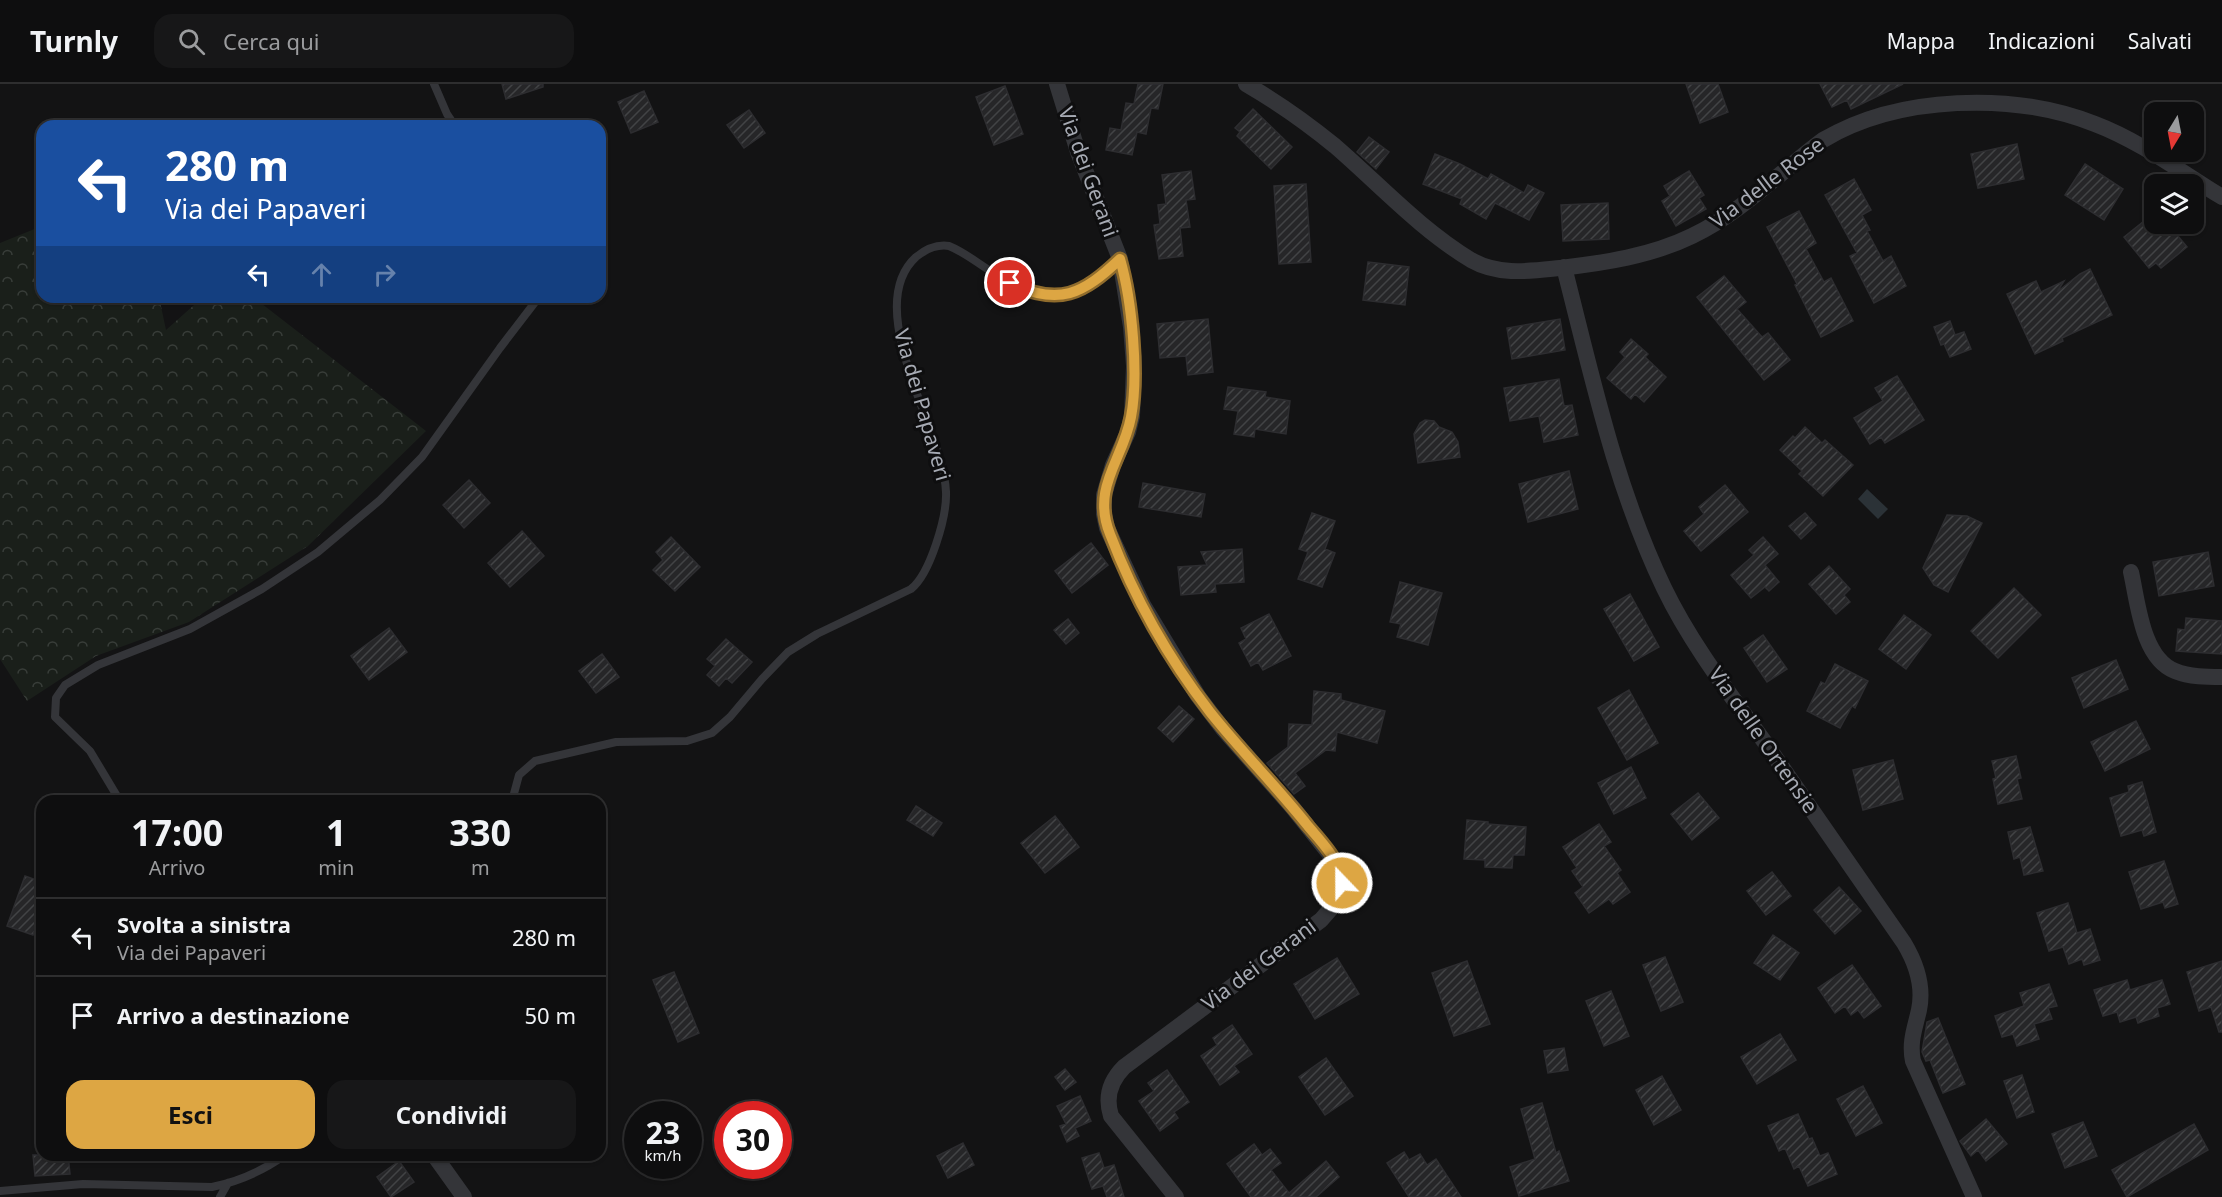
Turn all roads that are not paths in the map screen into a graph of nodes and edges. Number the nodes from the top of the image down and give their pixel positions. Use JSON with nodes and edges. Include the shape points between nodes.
{"nodes":[{"id":1,"x":434,"y":84,"type":"edge"},
{"id":2,"x":1057,"y":84,"type":"edge"},
{"id":3,"x":1246,"y":84,"type":"edge"},
{"id":4,"x":451,"y":120,"type":"edge"},
{"id":5,"x":2222,"y":197,"type":"edge"},
{"id":6,"x":1120,"y":259,"type":"junction"},
{"id":7,"x":1564,"y":267,"type":"junction"},
{"id":8,"x":534,"y":303,"type":"edge"},
{"id":9,"x":2131,"y":572,"type":"dead end"},
{"id":10,"x":2222,"y":677,"type":"edge"},
{"id":11,"x":116,"y":795,"type":"edge"},
{"id":12,"x":514,"y":795,"type":"edge"},
{"id":13,"x":273,"y":1161,"type":"edge"},
{"id":14,"x":438,"y":1161,"type":"edge"},
{"id":15,"x":228,"y":1183,"type":"junction"},
{"id":16,"x":0,"y":1191,"type":"edge"},
{"id":17,"x":220,"y":1197,"type":"edge"},
{"id":18,"x":464,"y":1197,"type":"edge"},
{"id":19,"x":1176,"y":1197,"type":"edge"},
{"id":20,"x":1974,"y":1197,"type":"edge"}],
"edges":[{"from":1,"to":4,"type":"lane"},
{"from":2,"to":6,"type":"street","name":"Via dei Gerani","via":[[1078,152]]},
{"from":3,"to":7,"type":"street","name":"Via delle Rose","via":[[1328,141],[1422,225],[1478,263],[1516,272]]},
{"from":5,"to":7,"type":"street","name":"Via delle Rose","via":[[2132,141],[2094,123],[2032,107],[1961,103],[1887,114],[1837,132],[1720,220],[1679,242],[1641,254]]},
{"from":6,"to":12,"type":"lane","name":"Via dei Papaveri","via":[[1092,284],[1051,295],[1018,287],[950,246],[928,249],[913,260],[900,290],[899,335],[946,492],[937,538],[922,578],[911,589],[788,652],[711,733],[687,741],[616,742],[535,761],[519,775]]},
{"from":6,"to":19,"type":"street","name":"Via dei Gerani","via":[[1133,341],[1133,394],[1128,432],[1104,495],[1110,535],[1143,605],[1198,696],[1324,846],[1338,867],[1342,883],[1337,901],[1321,920],[1124,1067],[1110,1086],[1111,1116]]},
{"from":7,"to":20,"type":"street","name":"Via delle Ortensie","via":[[1612,453],[1635,520],[1668,596],[1712,669],[1914,962],[1920,1001],[1911,1039],[1913,1061]]},
{"from":8,"to":11,"type":"lane","via":[[422,457],[345,531],[277,580],[212,618],[98,665],[60,689],[54,704],[55,717],[90,751]]},
{"from":9,"to":10,"type":"street","via":[[2147,639],[2156,656],[2178,672]]},
{"from":13,"to":15,"type":"lane"},
{"from":14,"to":18,"type":"street"},
{"from":15,"to":16,"type":"lane","via":[[201,1187],[68,1185]]},
{"from":15,"to":17,"type":"lane"}]}
